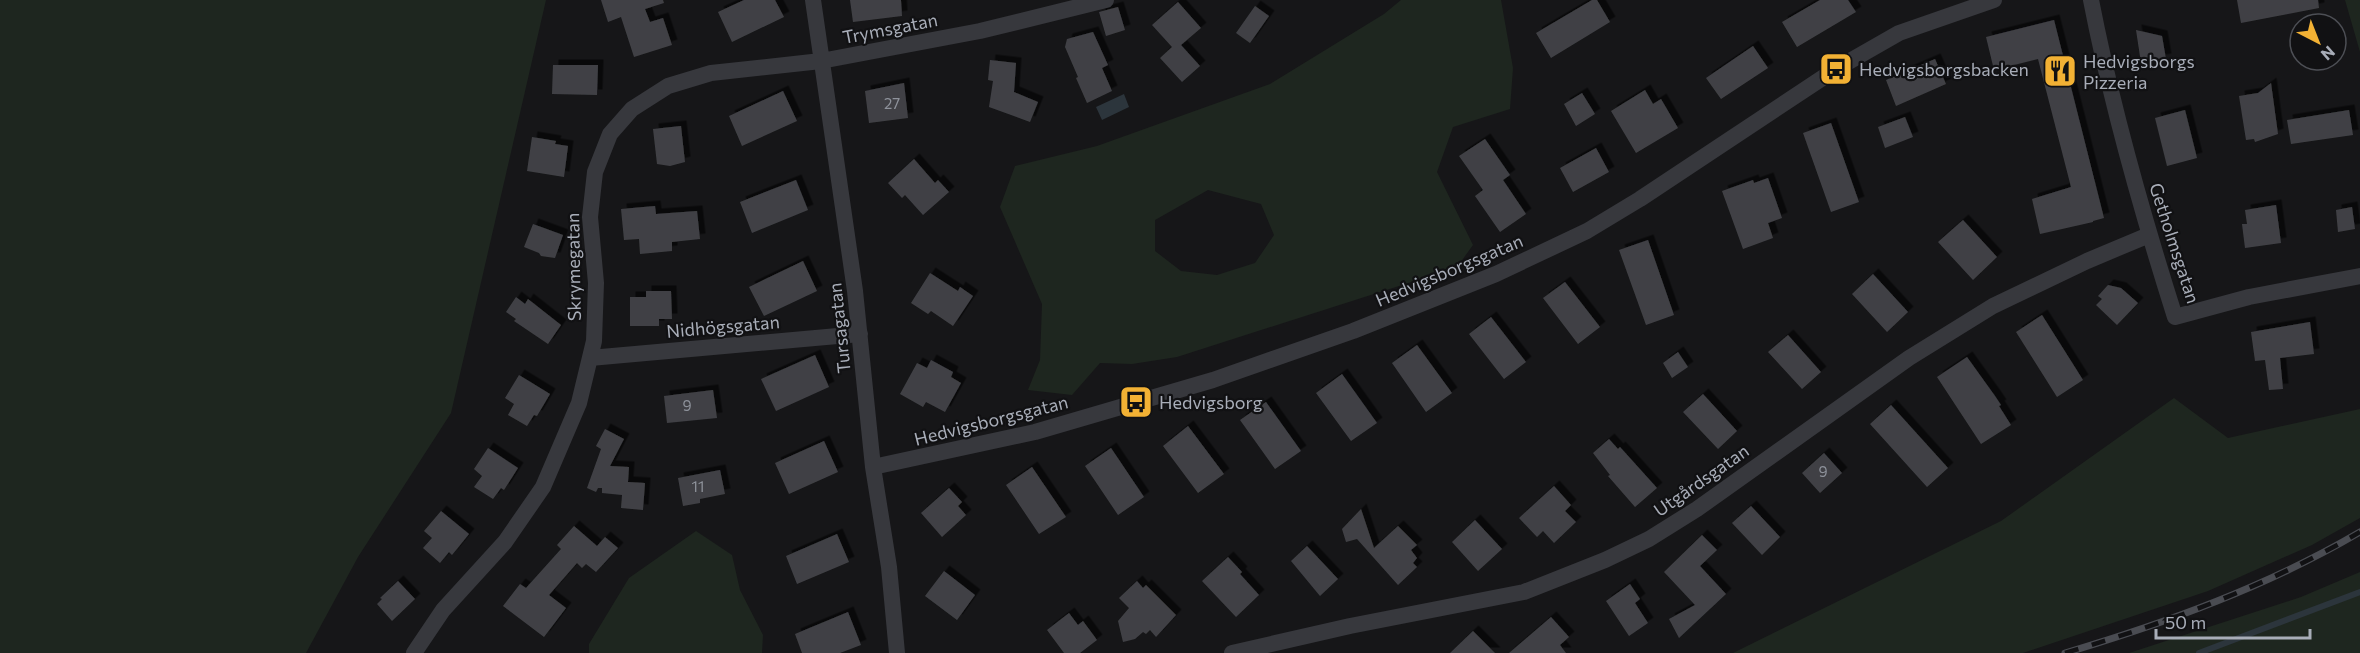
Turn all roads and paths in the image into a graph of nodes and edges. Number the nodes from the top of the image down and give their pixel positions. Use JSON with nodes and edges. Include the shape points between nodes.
{"nodes":[{"id":1,"x":813,"y":0,"type":"edge"},
{"id":2,"x":1106,"y":0,"type":"edge"},
{"id":3,"x":1994,"y":0,"type":"edge"},
{"id":4,"x":2091,"y":0,"type":"edge"},
{"id":5,"x":821,"y":61,"type":"junction"},
{"id":6,"x":2149,"y":235,"type":"junction"},
{"id":7,"x":2360,"y":276,"type":"edge"},
{"id":8,"x":860,"y":334,"type":"junction"},
{"id":9,"x":590,"y":358,"type":"junction"},
{"id":10,"x":873,"y":467,"type":"junction"},
{"id":11,"x":414,"y":653,"type":"edge"},
{"id":12,"x":897,"y":653,"type":"edge"},
{"id":13,"x":1232,"y":653,"type":"edge"}],
"edges":[{"from":1,"to":5,"type":"street","name":"Tursagatan"},
{"from":2,"to":5,"type":"street","name":"Trymsgatan","via":[[980,31]]},
{"from":3,"to":10,"type":"street","name":"Hedvigsborgsgatan","via":[[1899,33],[1836,69],[1587,231],[1496,274],[1353,331],[1213,380],[1035,432]]},
{"from":4,"to":6,"type":"street","name":"Getholmsgatan"},
{"from":5,"to":8,"type":"street","name":"Tursagatan"},
{"from":5,"to":9,"type":"street","name":"Skrymegatan","via":[[711,73],[668,86],[632,109],[610,134],[595,172],[590,217],[596,283]]},
{"from":6,"to":7,"type":"street","name":"Getholmsgatan","via":[[2175,317],[2248,297]]},
{"from":6,"to":13,"type":"street","name":"Utgårdsgatan","via":[[1994,306],[1909,358],[1696,509],[1649,539],[1605,560],[1524,592]]},
{"from":8,"to":9,"type":"street","name":"Nidhögsgatan"},
{"from":8,"to":10,"type":"street","name":"Tursagatan"},
{"from":9,"to":11,"type":"street","name":"Skrymegatan","via":[[579,403],[543,487],[505,542],[443,610]]},
{"from":10,"to":12,"type":"street","name":"Tursagatan","via":[[889,567]]}]}
